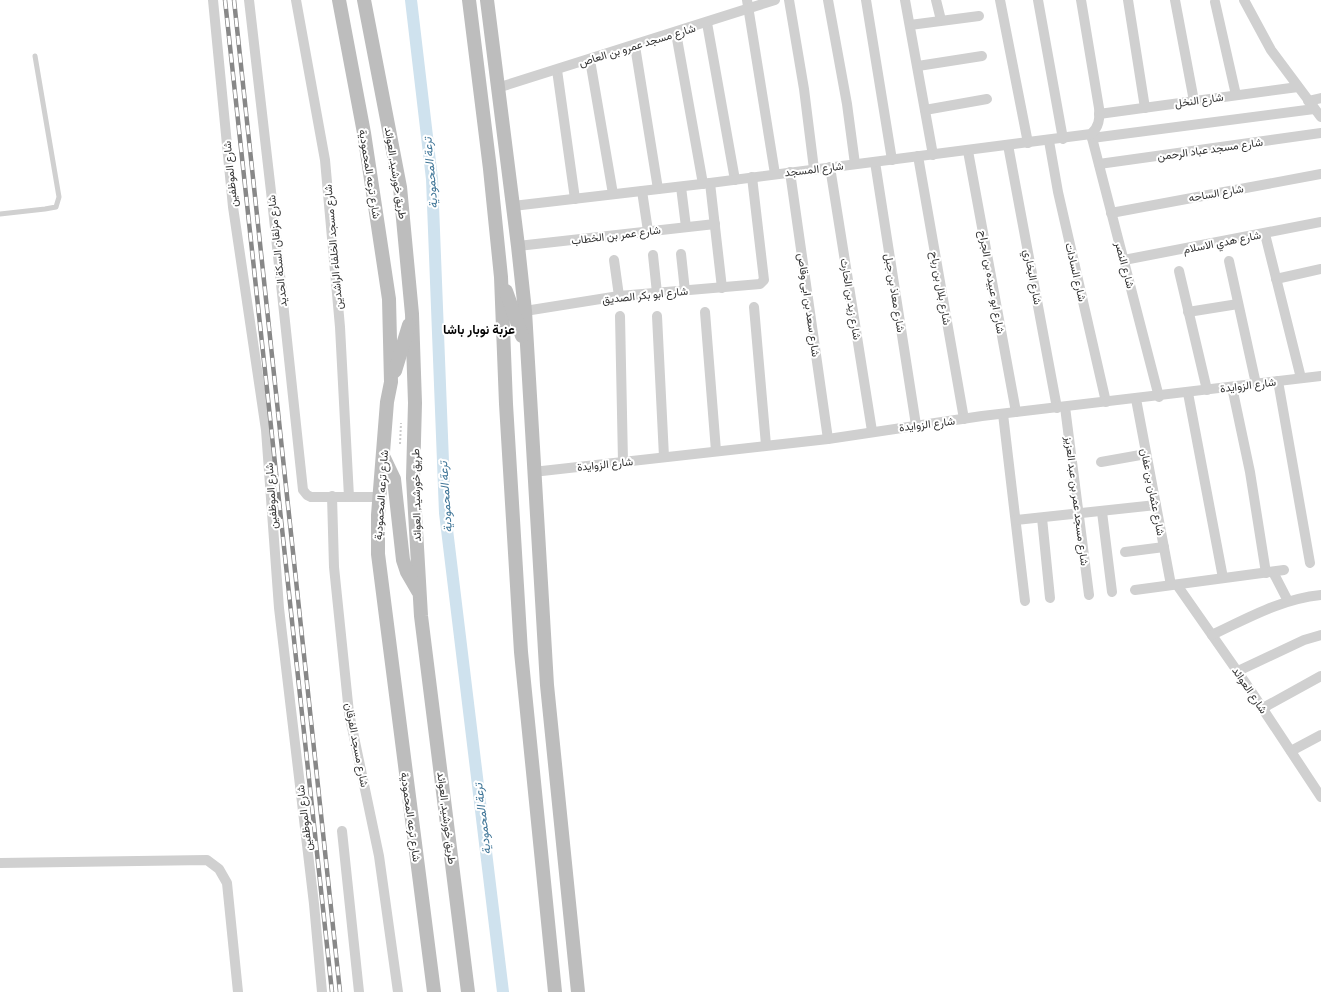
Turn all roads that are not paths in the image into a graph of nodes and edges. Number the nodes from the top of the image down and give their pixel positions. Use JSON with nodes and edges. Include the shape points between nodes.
{"nodes":[{"id":1,"x":213,"y":0,"type":"edge"},
{"id":2,"x":249,"y":0,"type":"edge"},
{"id":3,"x":296,"y":0,"type":"edge"},
{"id":4,"x":339,"y":0,"type":"edge"},
{"id":5,"x":364,"y":0,"type":"edge"},
{"id":6,"x":469,"y":0,"type":"edge"},
{"id":7,"x":487,"y":0,"type":"edge"},
{"id":8,"x":776,"y":0,"type":"edge"},
{"id":9,"x":789,"y":0,"type":"edge"},
{"id":10,"x":828,"y":0,"type":"edge"},
{"id":11,"x":866,"y":0,"type":"edge"},
{"id":12,"x":905,"y":0,"type":"edge"},
{"id":13,"x":936,"y":0,"type":"edge"},
{"id":14,"x":1000,"y":0,"type":"edge"},
{"id":15,"x":1038,"y":0,"type":"edge"},
{"id":16,"x":1082,"y":0,"type":"edge"},
{"id":17,"x":1128,"y":0,"type":"edge"},
{"id":18,"x":1176,"y":0,"type":"edge"},
{"id":19,"x":1244,"y":0,"type":"edge"},
{"id":20,"x":1215,"y":2,"type":"dead end"},
{"id":21,"x":749,"y":5,"type":"edge"},
{"id":22,"x":980,"y":16,"type":"dead end"},
{"id":23,"x":941,"y":20,"type":"junction"},
{"id":24,"x":706,"y":23,"type":"junction"},
{"id":25,"x":910,"y":25,"type":"junction"},
{"id":26,"x":676,"y":33,"type":"junction"},
{"id":27,"x":635,"y":46,"type":"junction"},
{"id":28,"x":35,"y":56,"type":"dead end"},
{"id":29,"x":982,"y":56,"type":"dead end"},
{"id":30,"x":590,"y":60,"type":"junction"},
{"id":31,"x":918,"y":66,"type":"junction"},
{"id":32,"x":557,"y":70,"type":"junction"},
{"id":33,"x":1298,"y":87,"type":"junction"},
{"id":34,"x":497,"y":88,"type":"junction"},
{"id":35,"x":1236,"y":95,"type":"junction"},
{"id":36,"x":1321,"y":98,"type":"edge"},
{"id":37,"x":987,"y":99,"type":"dead end"},
{"id":38,"x":1194,"y":101,"type":"junction"},
{"id":39,"x":1311,"y":105,"type":"junction"},
{"id":40,"x":1145,"y":108,"type":"junction"},
{"id":41,"x":925,"y":110,"type":"junction"},
{"id":42,"x":1099,"y":114,"type":"junction"},
{"id":43,"x":1321,"y":117,"type":"edge"},
{"id":44,"x":1321,"y":133,"type":"edge"},
{"id":45,"x":1091,"y":136,"type":"junction"},
{"id":46,"x":1063,"y":139,"type":"junction"},
{"id":47,"x":1049,"y":140,"type":"junction"},
{"id":48,"x":1028,"y":143,"type":"junction"},
{"id":49,"x":1008,"y":146,"type":"junction"},
{"id":50,"x":968,"y":151,"type":"junction"},
{"id":51,"x":933,"y":155,"type":"junction"},
{"id":52,"x":918,"y":156,"type":"junction"},
{"id":53,"x":892,"y":160,"type":"junction"},
{"id":54,"x":875,"y":162,"type":"junction"},
{"id":55,"x":855,"y":164,"type":"junction"},
{"id":56,"x":1099,"y":164,"type":"junction"},
{"id":57,"x":830,"y":167,"type":"junction"},
{"id":58,"x":814,"y":169,"type":"junction"},
{"id":59,"x":790,"y":172,"type":"junction"},
{"id":60,"x":775,"y":174,"type":"junction"},
{"id":61,"x":1321,"y":174,"type":"edge"},
{"id":62,"x":752,"y":177,"type":"junction"},
{"id":63,"x":735,"y":180,"type":"junction"},
{"id":64,"x":707,"y":183,"type":"junction"},
{"id":65,"x":681,"y":186,"type":"junction"},
{"id":66,"x":658,"y":189,"type":"junction"},
{"id":67,"x":642,"y":191,"type":"junction"},
{"id":68,"x":613,"y":194,"type":"junction"},
{"id":69,"x":575,"y":199,"type":"junction"},
{"id":70,"x":514,"y":206,"type":"junction"},
{"id":71,"x":1111,"y":213,"type":"junction"},
{"id":72,"x":0,"y":214,"type":"edge"},
{"id":73,"x":715,"y":224,"type":"junction"},
{"id":74,"x":1321,"y":224,"type":"edge"},
{"id":75,"x":686,"y":227,"type":"junction"},
{"id":76,"x":648,"y":231,"type":"junction"},
{"id":77,"x":1265,"y":234,"type":"junction"},
{"id":78,"x":518,"y":246,"type":"junction"},
{"id":79,"x":681,"y":254,"type":"dead end"},
{"id":80,"x":653,"y":255,"type":"dead end"},
{"id":81,"x":614,"y":260,"type":"dead end"},
{"id":82,"x":1124,"y":260,"type":"junction"},
{"id":83,"x":1229,"y":261,"type":"dead end"},
{"id":84,"x":1321,"y":269,"type":"edge"},
{"id":85,"x":1179,"y":271,"type":"dead end"},
{"id":86,"x":501,"y":277,"type":"junction"},
{"id":87,"x":1276,"y":279,"type":"junction"},
{"id":88,"x":722,"y":288,"type":"junction"},
{"id":89,"x":685,"y":291,"type":"junction"},
{"id":90,"x":657,"y":293,"type":"junction"},
{"id":91,"x":618,"y":296,"type":"junction"},
{"id":92,"x":1238,"y":304,"type":"junction"},
{"id":93,"x":754,"y":307,"type":"dead end"},
{"id":94,"x":524,"y":311,"type":"junction"},
{"id":95,"x":705,"y":312,"type":"dead end"},
{"id":96,"x":1188,"y":312,"type":"junction"},
{"id":97,"x":412,"y":314,"type":"junction"},
{"id":98,"x":620,"y":316,"type":"dead end"},
{"id":99,"x":657,"y":316,"type":"dead end"},
{"id":100,"x":527,"y":351,"type":"junction"},
{"id":101,"x":1321,"y":376,"type":"edge"},
{"id":102,"x":1301,"y":378,"type":"junction"},
{"id":103,"x":392,"y":382,"type":"junction"},
{"id":104,"x":1278,"y":382,"type":"junction"},
{"id":105,"x":1256,"y":384,"type":"junction"},
{"id":106,"x":1232,"y":387,"type":"junction"},
{"id":107,"x":1207,"y":390,"type":"junction"},
{"id":108,"x":1188,"y":393,"type":"junction"},
{"id":109,"x":1159,"y":397,"type":"junction"},
{"id":110,"x":1136,"y":399,"type":"junction"},
{"id":111,"x":1106,"y":402,"type":"junction"},
{"id":112,"x":1061,"y":407,"type":"junction"},
{"id":113,"x":1016,"y":412,"type":"junction"},
{"id":114,"x":1003,"y":414,"type":"junction"},
{"id":115,"x":964,"y":419,"type":"junction"},
{"id":116,"x":916,"y":425,"type":"junction"},
{"id":117,"x":872,"y":431,"type":"junction"},
{"id":118,"x":828,"y":438,"type":"junction"},
{"id":119,"x":766,"y":445,"type":"junction"},
{"id":120,"x":716,"y":451,"type":"junction"},
{"id":121,"x":1146,"y":454,"type":"junction"},
{"id":122,"x":664,"y":457,"type":"junction"},
{"id":123,"x":383,"y":458,"type":"junction"},
{"id":124,"x":624,"y":462,"type":"junction"},
{"id":125,"x":1101,"y":462,"type":"dead end"},
{"id":126,"x":533,"y":472,"type":"junction"},
{"id":127,"x":332,"y":496,"type":"junction"},
{"id":128,"x":349,"y":497,"type":"junction"},
{"id":129,"x":380,"y":497,"type":"junction"},
{"id":130,"x":1156,"y":505,"type":"junction"},
{"id":131,"x":1102,"y":512,"type":"junction"},
{"id":132,"x":1079,"y":514,"type":"junction"},
{"id":133,"x":1042,"y":518,"type":"junction"},
{"id":134,"x":1016,"y":520,"type":"junction"},
{"id":135,"x":1164,"y":547,"type":"junction"},
{"id":136,"x":1125,"y":552,"type":"dead end"},
{"id":137,"x":1310,"y":563,"type":"dead end"},
{"id":138,"x":1284,"y":570,"type":"dead end"},
{"id":139,"x":1269,"y":572,"type":"junction"},
{"id":140,"x":1223,"y":578,"type":"junction"},
{"id":141,"x":1174,"y":585,"type":"junction"},
{"id":142,"x":1135,"y":590,"type":"dead end"},
{"id":143,"x":1112,"y":592,"type":"dead end"},
{"id":144,"x":419,"y":594,"type":"junction"},
{"id":145,"x":1089,"y":595,"type":"dead end"},
{"id":146,"x":1321,"y":595,"type":"edge"},
{"id":147,"x":1050,"y":598,"type":"dead end"},
{"id":148,"x":1025,"y":601,"type":"dead end"},
{"id":149,"x":1288,"y":601,"type":"junction"},
{"id":150,"x":1212,"y":635,"type":"junction"},
{"id":151,"x":1321,"y":635,"type":"edge"},
{"id":152,"x":1238,"y":671,"type":"junction"},
{"id":153,"x":1321,"y":676,"type":"edge"},
{"id":154,"x":1263,"y":708,"type":"junction"},
{"id":155,"x":1321,"y":735,"type":"edge"},
{"id":156,"x":1291,"y":751,"type":"junction"},
{"id":157,"x":1317,"y":784,"type":"edge"},
{"id":158,"x":1321,"y":797,"type":"edge"},
{"id":159,"x":342,"y":831,"type":"dead end"},
{"id":160,"x":0,"y":863,"type":"edge"},
{"id":161,"x":238,"y":992,"type":"edge"},
{"id":162,"x":322,"y":992,"type":"edge"},
{"id":163,"x":359,"y":992,"type":"edge"},
{"id":164,"x":398,"y":992,"type":"edge"},
{"id":165,"x":434,"y":992,"type":"edge"},
{"id":166,"x":468,"y":992,"type":"edge"},
{"id":167,"x":555,"y":992,"type":"edge"},
{"id":168,"x":578,"y":992,"type":"edge"}],
"edges":[{"from":1,"to":162,"type":"street","name":"شارع الموظفين","via":[[233,207],[266,430],[279,608]]},
{"from":2,"to":127,"type":"street","name":"شارع مزلقان السكة الحديد","via":[[303,490],[307,496]]},
{"from":3,"to":128,"type":"street","name":"شارع مسجد الخلفاء الراشدين","via":[[325,160],[340,327]]},
{"from":4,"to":103,"type":"main road","name":"شارع ترعه المحمودية","via":[[364,133],[389,299]]},
{"from":5,"to":97,"type":"main road","name":"طريق خورشيد, العوائد","via":[[400,187]]},
{"from":6,"to":86,"type":"main road"},
{"from":7,"to":34,"type":"main road"},
{"from":8,"to":21,"type":"street","name":"شارع مسجد عمرو بن العاص"},
{"from":9,"to":58,"type":"street"},
{"from":10,"to":55,"type":"street","via":[[846,97]]},
{"from":11,"to":53,"type":"street"},
{"from":12,"to":25,"type":"street"},
{"from":13,"to":23,"type":"street"},
{"from":14,"to":48,"type":"street"},
{"from":15,"to":46,"type":"street"},
{"from":16,"to":42,"type":"street"},
{"from":17,"to":40,"type":"street"},
{"from":18,"to":38,"type":"street"},
{"from":19,"to":33,"type":"street","via":[[1272,50]]},
{"from":20,"to":35,"type":"street"},
{"from":21,"to":24,"type":"street","name":"شارع مسجد عمرو بن العاص"},
{"from":21,"to":60,"type":"street"},
{"from":22,"to":23,"type":"street"},
{"from":23,"to":25,"type":"street"},
{"from":24,"to":26,"type":"street","name":"شارع مسجد عمرو بن العاص"},
{"from":24,"to":63,"type":"street"},
{"from":25,"to":31,"type":"street"},
{"from":26,"to":27,"type":"street","name":"شارع مسجد عمرو بن العاص"},
{"from":26,"to":64,"type":"street"},
{"from":27,"to":30,"type":"street","name":"شارع مسجد عمرو بن العاص"},
{"from":27,"to":66,"type":"street"},
{"from":28,"to":72,"type":"lane","via":[[59,196],[56,206]]},
{"from":29,"to":31,"type":"street"},
{"from":30,"to":32,"type":"street","name":"شارع مسجد عمرو بن العاص"},
{"from":30,"to":68,"type":"street"},
{"from":31,"to":41,"type":"street"},
{"from":32,"to":34,"type":"street","name":"شارع مسجد عمرو بن العاص"},
{"from":32,"to":69,"type":"street"},
{"from":33,"to":35,"type":"street","name":"شارع النخل"},
{"from":33,"to":39,"type":"street"},
{"from":34,"to":70,"type":"main road"},
{"from":35,"to":38,"type":"street","name":"شارع النخل"},
{"from":36,"to":39,"type":"street","name":"شارع المسجد"},
{"from":37,"to":41,"type":"street"},
{"from":38,"to":40,"type":"street","name":"شارع النخل"},
{"from":39,"to":43,"type":"street"},
{"from":39,"to":45,"type":"street","name":"شارع المسجد"},
{"from":40,"to":42,"type":"street","name":"شارع النخل"},
{"from":41,"to":51,"type":"street"},
{"from":42,"to":45,"type":"street","via":[[1096,130]]},
{"from":44,"to":56,"type":"street","name":"شارع مسجد عباد الرحمن"},
{"from":45,"to":46,"type":"street","name":"شارع المسجد"},
{"from":45,"to":56,"type":"street","name":"شارع النصر"},
{"from":46,"to":47,"type":"street","name":"شارع المسجد"},
{"from":47,"to":48,"type":"street","name":"شارع المسجد"},
{"from":47,"to":111,"type":"street","name":"شارع السادات","via":[[1058,192]]},
{"from":48,"to":49,"type":"street","name":"شارع المسجد"},
{"from":49,"to":50,"type":"street","name":"شارع المسجد"},
{"from":49,"to":112,"type":"street","name":"شارع البخاري"},
{"from":50,"to":51,"type":"street","name":"شارع المسجد"},
{"from":50,"to":113,"type":"street","name":"شارع ابو عبيده بن الجراح"},
{"from":51,"to":52,"type":"street","name":"شارع المسجد"},
{"from":52,"to":53,"type":"street","name":"شارع المسجد"},
{"from":52,"to":115,"type":"street","name":"شارع بلال بن رباح"},
{"from":53,"to":54,"type":"street","name":"شارع المسجد"},
{"from":54,"to":55,"type":"street","name":"شارع المسجد"},
{"from":54,"to":116,"type":"street","name":"شارع معاذ بن جبل"},
{"from":55,"to":57,"type":"street","name":"شارع المسجد"},
{"from":56,"to":71,"type":"street","name":"شارع النصر"},
{"from":57,"to":58,"type":"street","name":"شارع المسجد"},
{"from":57,"to":117,"type":"street","name":"شارع زيد بن الحارث"},
{"from":58,"to":59,"type":"street","name":"شارع المسجد"},
{"from":59,"to":60,"type":"street","name":"شارع المسجد"},
{"from":59,"to":118,"type":"street","name":"شارع سعد بن ابى وقاص"},
{"from":60,"to":62,"type":"street","name":"شارع المسجد"},
{"from":61,"to":71,"type":"street","name":"شارع الساحه"},
{"from":62,"to":63,"type":"street","name":"شارع المسجد"},
{"from":62,"to":88,"type":"street","name":"شارع ابو بكر الصديق","via":[[764,280],[760,284]]},
{"from":63,"to":64,"type":"street","name":"شارع المسجد"},
{"from":64,"to":65,"type":"street","name":"شارع المسجد"},
{"from":64,"to":73,"type":"street"},
{"from":65,"to":66,"type":"street","name":"شارع المسجد"},
{"from":65,"to":75,"type":"street"},
{"from":66,"to":67,"type":"street","name":"شارع المسجد"},
{"from":67,"to":68,"type":"street","name":"شارع المسجد"},
{"from":67,"to":76,"type":"street"},
{"from":68,"to":69,"type":"street","name":"شارع المسجد"},
{"from":69,"to":70,"type":"street","name":"شارع المسجد"},
{"from":70,"to":78,"type":"main road"},
{"from":71,"to":82,"type":"street","name":"شارع النصر"},
{"from":73,"to":75,"type":"street","name":"شارع عمر بن الخطاب"},
{"from":73,"to":88,"type":"street"},
{"from":74,"to":77,"type":"street","name":"شارع هدي الاسلام"},
{"from":75,"to":76,"type":"street","name":"شارع عمر بن الخطاب"},
{"from":76,"to":78,"type":"street","name":"شارع عمر بن الخطاب"},
{"from":77,"to":82,"type":"street","name":"شارع هدي الاسلام"},
{"from":77,"to":87,"type":"street"},
{"from":78,"to":94,"type":"main road"},
{"from":79,"to":89,"type":"street"},
{"from":80,"to":90,"type":"street"},
{"from":81,"to":91,"type":"street"},
{"from":82,"to":109,"type":"street","name":"شارع النصر"},
{"from":83,"to":92,"type":"street"},
{"from":84,"to":87,"type":"street"},
{"from":85,"to":96,"type":"street"},
{"from":86,"to":100,"type":"main road"},
{"from":86,"to":167,"type":"main road","via":[[521,652]]},
{"from":87,"to":102,"type":"street"},
{"from":88,"to":89,"type":"street","name":"شارع ابو بكر الصديق"},
{"from":89,"to":90,"type":"street","name":"شارع ابو بكر الصديق"},
{"from":90,"to":91,"type":"street","name":"شارع ابو بكر الصديق"},
{"from":91,"to":94,"type":"street","name":"شارع ابو بكر الصديق"},
{"from":92,"to":96,"type":"street"},
{"from":92,"to":105,"type":"street"},
{"from":93,"to":119,"type":"street"},
{"from":94,"to":100,"type":"main road"},
{"from":95,"to":120,"type":"street"},
{"from":96,"to":107,"type":"street"},
{"from":97,"to":103,"type":"main road"},
{"from":97,"to":144,"type":"main road","name":"طريق خورشيد, العوائد","via":[[415,403],[413,478]]},
{"from":98,"to":124,"type":"street"},
{"from":99,"to":122,"type":"street"},
{"from":100,"to":126,"type":"main road"},
{"from":101,"to":102,"type":"street","name":"شارع الزوايدة"},
{"from":102,"to":104,"type":"street","name":"شارع الزوايدة"},
{"from":103,"to":123,"type":"main road","name":"شارع ترعه المحمودية","via":[[387,402]]},
{"from":104,"to":105,"type":"street","name":"شارع الزوايدة"},
{"from":104,"to":137,"type":"street"},
{"from":105,"to":106,"type":"street","name":"شارع الزوايدة"},
{"from":106,"to":107,"type":"street","name":"شارع الزوايدة"},
{"from":106,"to":139,"type":"street"},
{"from":107,"to":108,"type":"street","name":"شارع الزوايدة"},
{"from":108,"to":109,"type":"street","name":"شارع الزوايدة"},
{"from":108,"to":140,"type":"street"},
{"from":109,"to":110,"type":"street","name":"شارع الزوايدة"},
{"from":110,"to":111,"type":"street","name":"شارع الزوايدة"},
{"from":110,"to":121,"type":"street","name":"شارع عثمان بن عفان"},
{"from":111,"to":112,"type":"street","name":"شارع الزوايدة"},
{"from":112,"to":113,"type":"street","name":"شارع الزوايدة"},
{"from":112,"to":132,"type":"street","name":"شارع مسجد عمر بن عبد العزيز"},
{"from":113,"to":114,"type":"street","name":"شارع الزوايدة"},
{"from":114,"to":115,"type":"street","name":"شارع الزوايدة"},
{"from":114,"to":134,"type":"street"},
{"from":115,"to":116,"type":"street","name":"شارع الزوايدة"},
{"from":116,"to":117,"type":"street","name":"شارع الزوايدة"},
{"from":117,"to":118,"type":"street","name":"شارع الزوايدة"},
{"from":118,"to":119,"type":"street","name":"شارع الزوايدة"},
{"from":119,"to":120,"type":"street","name":"شارع الزوايدة"},
{"from":120,"to":122,"type":"street","name":"شارع الزوايدة"},
{"from":121,"to":125,"type":"street"},
{"from":121,"to":130,"type":"street","name":"شارع عثمان بن عفان"},
{"from":122,"to":124,"type":"street","name":"شارع الزوايدة"},
{"from":123,"to":129,"type":"main road","name":"شارع ترعه المحمودية"},
{"from":123,"to":144,"type":"main road","via":[[394,479],[403,560]]},
{"from":124,"to":126,"type":"street","name":"شارع الزوايدة"},
{"from":126,"to":168,"type":"main road","via":[[547,685]]},
{"from":127,"to":128,"type":"street"},
{"from":127,"to":164,"type":"street","name":"شارع مسجد الفرقان","via":[[334,568],[349,713],[379,856]]},
{"from":128,"to":129,"type":"street"},
{"from":129,"to":165,"type":"main road","name":"شارع ترعه المحمودية","via":[[378,554]]},
{"from":130,"to":131,"type":"street"},
{"from":130,"to":135,"type":"street","name":"شارع عثمان بن عفان"},
{"from":131,"to":132,"type":"street"},
{"from":131,"to":143,"type":"street"},
{"from":132,"to":133,"type":"street"},
{"from":132,"to":145,"type":"street","name":"شارع مسجد عمر بن عبد العزيز"},
{"from":133,"to":134,"type":"street"},
{"from":133,"to":147,"type":"street"},
{"from":134,"to":148,"type":"street"},
{"from":135,"to":136,"type":"street"},
{"from":135,"to":141,"type":"street","name":"شارع عثمان بن عفان"},
{"from":138,"to":139,"type":"street"},
{"from":139,"to":140,"type":"street"},
{"from":139,"to":149,"type":"street"},
{"from":140,"to":141,"type":"street"},
{"from":141,"to":142,"type":"street"},
{"from":141,"to":150,"type":"street","name":"شارع العوائد"},
{"from":144,"to":166,"type":"main road","name":"طريق خورشيد, العوائد"},
{"from":146,"to":149,"type":"street"},
{"from":149,"to":150,"type":"street","via":[[1274,605]]},
{"from":150,"to":152,"type":"street","name":"شارع العوائد"},
{"from":151,"to":152,"type":"street","via":[[1304,640]]},
{"from":152,"to":154,"type":"street","name":"شارع العوائد"},
{"from":153,"to":154,"type":"street"},
{"from":154,"to":156,"type":"street","name":"شارع العوائد"},
{"from":155,"to":156,"type":"street"},
{"from":156,"to":157,"type":"street","name":"شارع العوائد"},
{"from":157,"to":158,"type":"street","name":"شارع العوائد"},
{"from":159,"to":163,"type":"street"},
{"from":160,"to":161,"type":"street","via":[[207,860],[219,869],[227,883]]}]}
